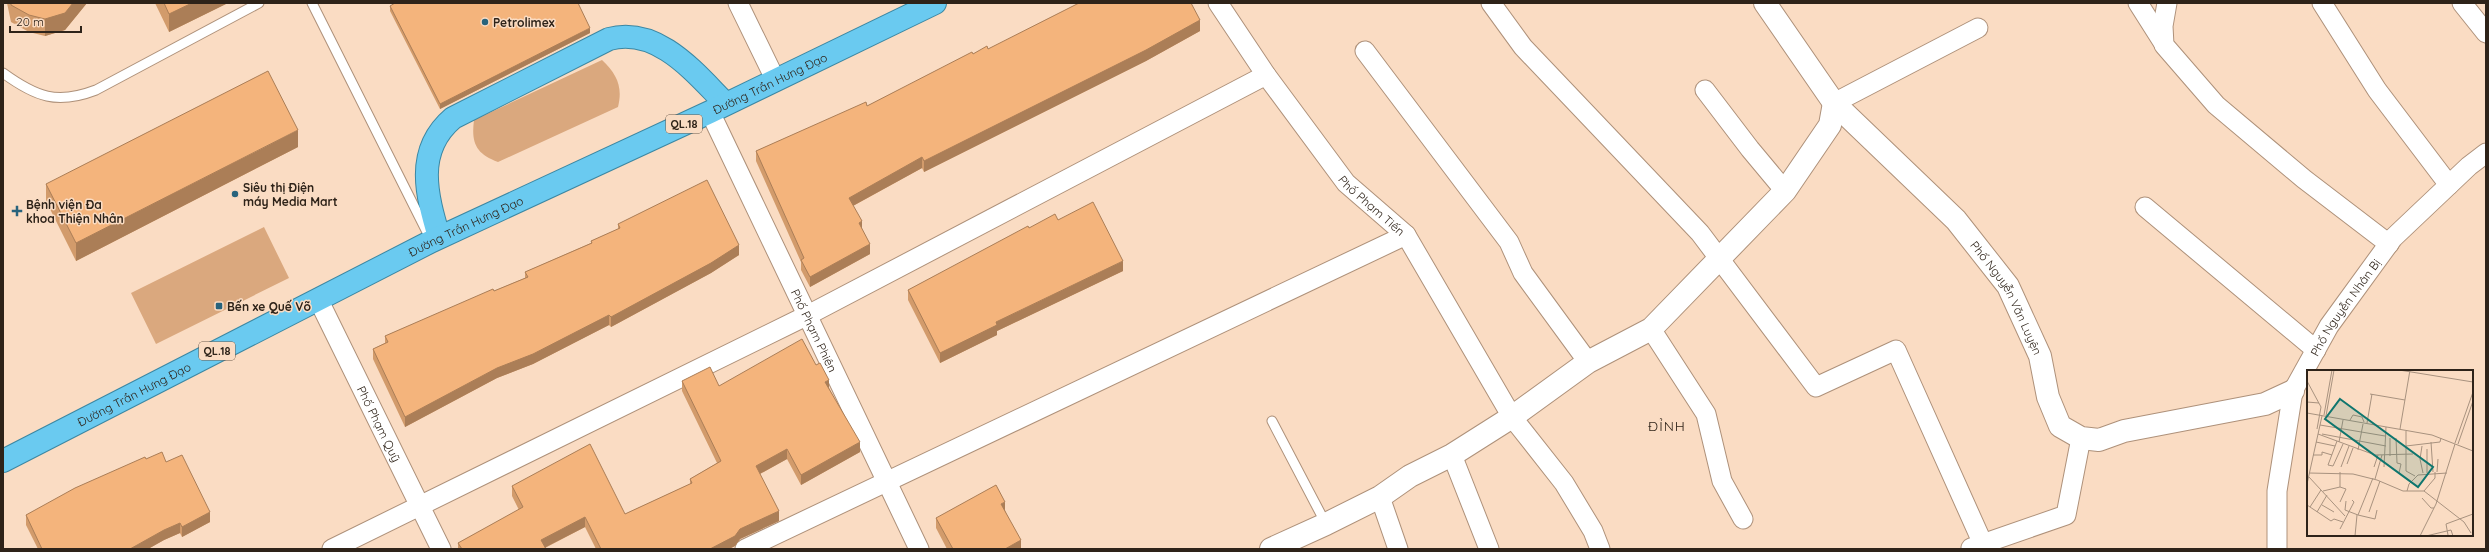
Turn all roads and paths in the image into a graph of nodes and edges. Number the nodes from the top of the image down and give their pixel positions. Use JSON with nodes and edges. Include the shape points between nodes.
{"nodes":[{"id":1,"x":259,"y":3,"type":"edge"},
{"id":2,"x":312,"y":3,"type":"edge"},
{"id":3,"x":738,"y":3,"type":"edge"},
{"id":4,"x":935,"y":3,"type":"edge"},
{"id":5,"x":1218,"y":3,"type":"edge"},
{"id":6,"x":1491,"y":3,"type":"edge"},
{"id":7,"x":1765,"y":3,"type":"edge"},
{"id":8,"x":2138,"y":3,"type":"edge"},
{"id":9,"x":2167,"y":3,"type":"edge"},
{"id":10,"x":2322,"y":3,"type":"edge"},
{"id":11,"x":2462,"y":3,"type":"edge"},
{"id":12,"x":1978,"y":28,"type":"dead end"},
{"id":13,"x":2486,"y":33,"type":"edge"},
{"id":14,"x":2164,"y":45,"type":"junction"},
{"id":15,"x":1365,"y":51,"type":"dead end"},
{"id":16,"x":3,"y":73,"type":"edge"},
{"id":17,"x":1266,"y":75,"type":"junction"},
{"id":18,"x":776,"y":81,"type":"junction"},
{"id":19,"x":1705,"y":90,"type":"dead end"},
{"id":20,"x":1834,"y":103,"type":"junction"},
{"id":21,"x":718,"y":108,"type":"junction"},
{"id":22,"x":2486,"y":153,"type":"edge"},
{"id":23,"x":2449,"y":185,"type":"junction"},
{"id":24,"x":1785,"y":191,"type":"junction"},
{"id":25,"x":2145,"y":208,"type":"dead end"},
{"id":26,"x":1406,"y":236,"type":"junction"},
{"id":27,"x":435,"y":239,"type":"junction"},
{"id":28,"x":2389,"y":244,"type":"junction"},
{"id":29,"x":1718,"y":257,"type":"junction"},
{"id":30,"x":318,"y":299,"type":"junction"},
{"id":31,"x":808,"y":315,"type":"junction"},
{"id":32,"x":1651,"y":329,"type":"junction"},
{"id":33,"x":2316,"y":350,"type":"junction"},
{"id":34,"x":1588,"y":362,"type":"junction"},
{"id":35,"x":2293,"y":391,"type":"junction"},
{"id":36,"x":1512,"y":417,"type":"junction"},
{"id":37,"x":1272,"y":421,"type":"dead end"},
{"id":38,"x":2081,"y":438,"type":"junction"},
{"id":39,"x":1452,"y":455,"type":"junction"},
{"id":40,"x":3,"y":461,"type":"edge"},
{"id":41,"x":886,"y":482,"type":"junction"},
{"id":42,"x":1380,"y":497,"type":"junction"},
{"id":43,"x":419,"y":505,"type":"junction"},
{"id":44,"x":1743,"y":518,"type":"dead end"},
{"id":45,"x":1326,"y":524,"type":"junction"},
{"id":46,"x":1977,"y":546,"type":"edge"},
{"id":47,"x":332,"y":549,"type":"edge"},
{"id":48,"x":441,"y":549,"type":"edge"},
{"id":49,"x":745,"y":549,"type":"edge"},
{"id":50,"x":919,"y":549,"type":"edge"},
{"id":51,"x":1271,"y":549,"type":"edge"},
{"id":52,"x":1398,"y":549,"type":"edge"},
{"id":53,"x":1489,"y":549,"type":"edge"},
{"id":54,"x":1600,"y":549,"type":"edge"},
{"id":55,"x":2277,"y":549,"type":"edge"}],
"edges":[{"from":1,"to":16,"type":"lane","via":[[96,90],[75,97],[58,98],[35,93]]},
{"from":2,"to":27,"type":"lane"},
{"from":3,"to":18,"type":"street"},
{"from":4,"to":18,"type":"highway","name":"Đường Trần Hưng Đạo","number":"QL.18"},
{"from":5,"to":17,"type":"street","name":"Phố Phạm Tiến"},
{"from":6,"to":29,"type":"street","via":[[1523,47],[1700,233]]},
{"from":7,"to":20,"type":"street","name":"Phố Nguyễn Văn Luyện"},
{"from":8,"to":14,"type":"street"},
{"from":9,"to":14,"type":"street","via":[[2163,26]]},
{"from":10,"to":23,"type":"street","via":[[2377,90]]},
{"from":11,"to":13,"type":"street"},
{"from":12,"to":20,"type":"street"},
{"from":14,"to":28,"type":"street","via":[[2216,105],[2304,179]]},
{"from":15,"to":34,"type":"street","via":[[1509,242],[1523,273]]},
{"from":17,"to":26,"type":"street","name":"Phố Phạm Tiến","via":[[1346,183]]},
{"from":17,"to":31,"type":"street"},
{"from":18,"to":21,"type":"highway","name":"Đường Trần Hưng Đạo","number":"QL.18"},
{"from":19,"to":24,"type":"street"},
{"from":20,"to":24,"type":"street","via":[[1830,125]]},
{"from":20,"to":38,"type":"street","name":"Phố Nguyễn Văn Luyện","via":[[1956,220],[1986,255],[2008,286],[2040,356],[2048,397],[2060,426]]},
{"from":21,"to":27,"type":"highway","name":"Đường Trần Hưng Đạo","number":"QL.18"},
{"from":21,"to":27,"type":"highway","via":[[683,62],[653,41],[622,36],[609,39],[452,118],[445,124],[431,151],[426,176]]},
{"from":21,"to":31,"type":"street","name":"Phố Phạm Phiên"},
{"from":22,"to":23,"type":"street","name":"Phố Nguyễn Nhân Bị"},
{"from":23,"to":28,"type":"street","name":"Phố Nguyễn Nhân Bị"},
{"from":24,"to":29,"type":"street"},
{"from":25,"to":33,"type":"street"},
{"from":26,"to":36,"type":"street","name":"Phố Phạm Tiến"},
{"from":26,"to":41,"type":"street"},
{"from":27,"to":30,"type":"highway","name":"Đường Trần Hưng Đạo","number":"QL.18"},
{"from":28,"to":33,"type":"street","name":"Phố Nguyễn Nhân Bị","via":[[2329,326]]},
{"from":29,"to":32,"type":"street"},
{"from":29,"to":46,"type":"street","via":[[1816,387],[1896,350]]},
{"from":30,"to":40,"type":"highway","name":"Đường Trần Hưng Đạo","number":"QL.18"},
{"from":30,"to":43,"type":"street","name":"Phố Phạm Quỹ"},
{"from":31,"to":41,"type":"street","name":"Phố Phạm Phiên"},
{"from":31,"to":43,"type":"street"},
{"from":32,"to":34,"type":"street"},
{"from":32,"to":44,"type":"street","via":[[1706,414],[1722,481]]},
{"from":33,"to":35,"type":"street","name":"Phố Nguyễn Nhân Bị"},
{"from":34,"to":36,"type":"street"},
{"from":35,"to":38,"type":"street","name":"Phố Nguyễn Văn Luyện","via":[[2265,404],[2124,431],[2099,440]]},
{"from":35,"to":55,"type":"street","name":"Phố Nguyễn Nhân Bị","via":[[2277,492]]},
{"from":36,"to":39,"type":"street"},
{"from":36,"to":54,"type":"street","name":"Phố Phạm Tiến","via":[[1564,483],[1593,531]]},
{"from":37,"to":45,"type":"lane"},
{"from":38,"to":46,"type":"street","via":[[2066,516]]},
{"from":39,"to":42,"type":"street","via":[[1410,476]]},
{"from":39,"to":53,"type":"street"},
{"from":41,"to":49,"type":"street"},
{"from":41,"to":50,"type":"street","name":"Phố Phạm Phiên"},
{"from":42,"to":45,"type":"street"},
{"from":42,"to":52,"type":"street"},
{"from":43,"to":47,"type":"street"},
{"from":43,"to":48,"type":"street","name":"Phố Phạm Quỹ"},
{"from":45,"to":51,"type":"street"}]}
